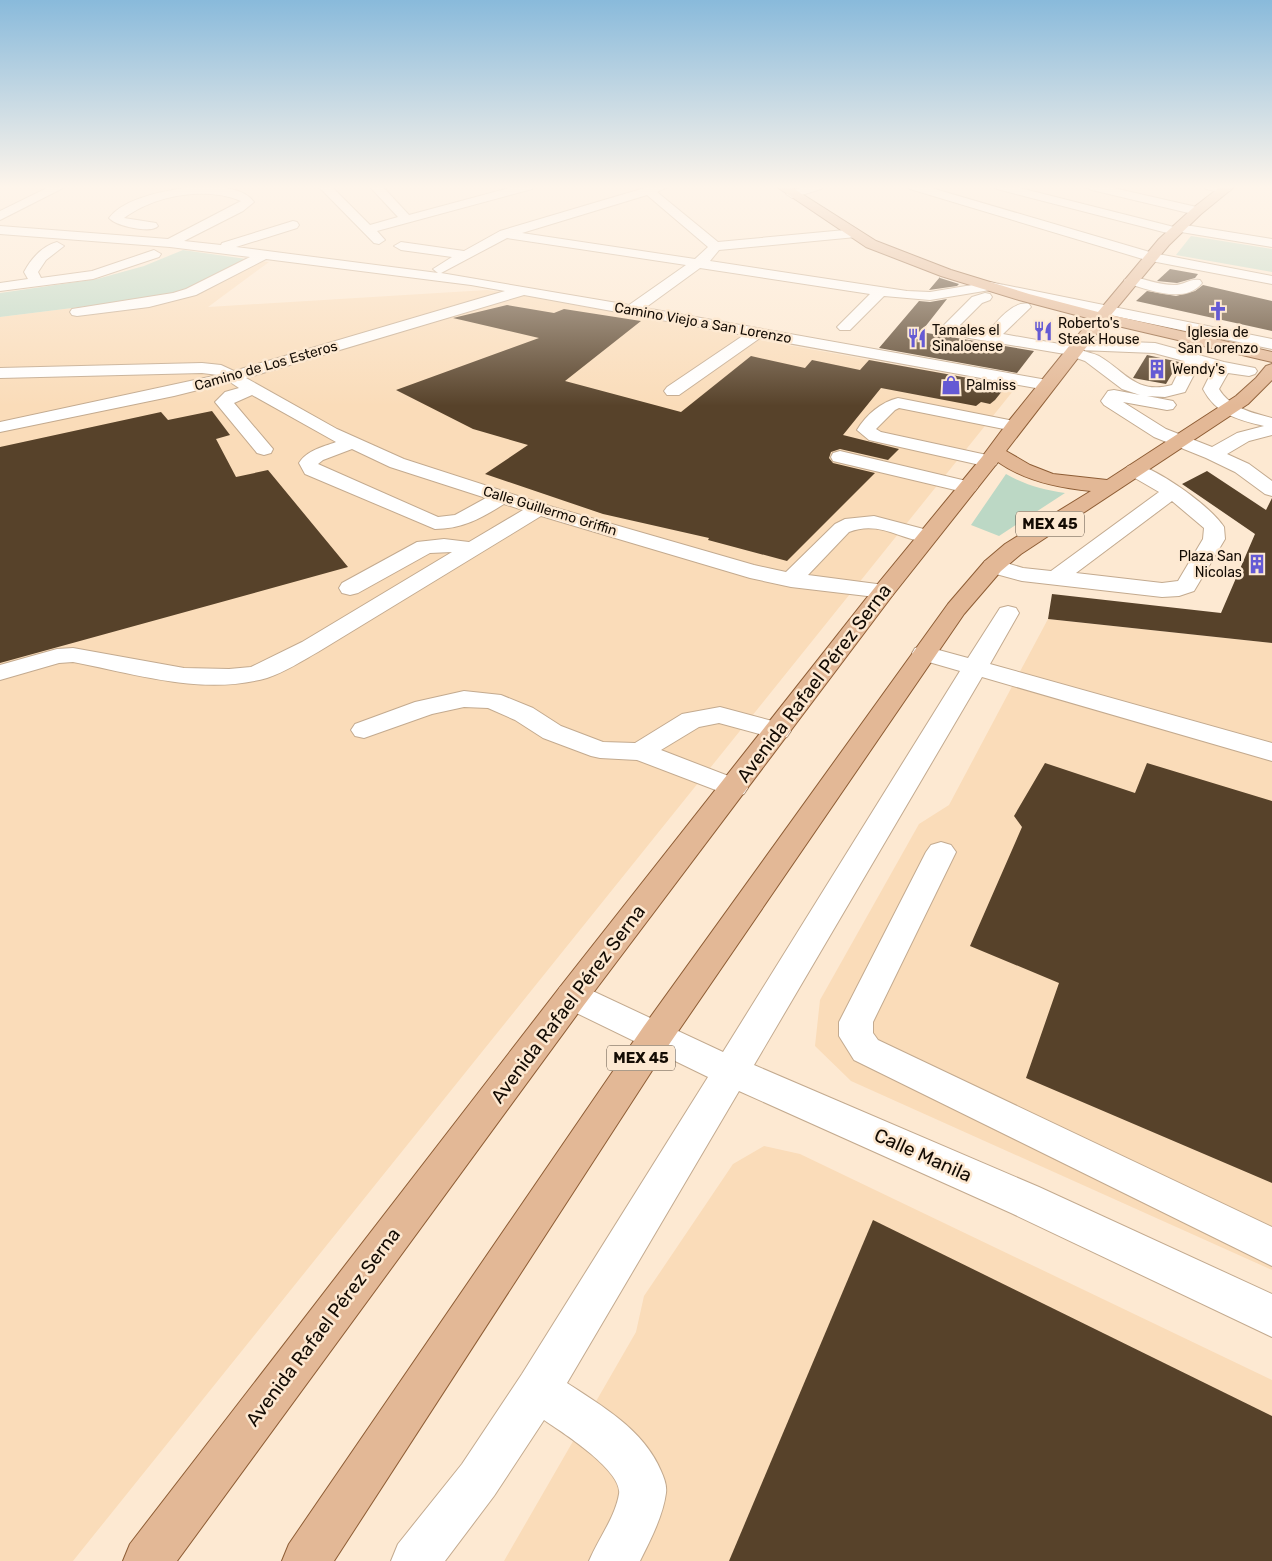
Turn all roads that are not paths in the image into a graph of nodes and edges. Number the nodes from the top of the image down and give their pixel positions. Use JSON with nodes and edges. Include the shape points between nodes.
{"nodes":[{"id":1,"x":38,"y":260,"type":"edge"},
{"id":2,"x":139,"y":260,"type":"edge"},
{"id":3,"x":254,"y":260,"type":"edge"},
{"id":4,"x":303,"y":260,"type":"edge"},
{"id":5,"x":456,"y":260,"type":"edge"},
{"id":6,"x":677,"y":260,"type":"edge"},
{"id":7,"x":703,"y":260,"type":"edge"},
{"id":8,"x":879,"y":260,"type":"edge"},
{"id":9,"x":908,"y":260,"type":"edge"},
{"id":10,"x":1148,"y":260,"type":"edge"},
{"id":11,"x":1166,"y":260,"type":"edge"},
{"id":12,"x":698,"y":263,"type":"junction"},
{"id":13,"x":440,"y":269,"type":"dead end"},
{"id":14,"x":1130,"y":280,"type":"junction"},
{"id":15,"x":1272,"y":280,"type":"edge"},
{"id":16,"x":36,"y":282,"type":"junction"},
{"id":17,"x":1195,"y":283,"type":"dead end"},
{"id":18,"x":0,"y":287,"type":"edge"},
{"id":19,"x":528,"y":290,"type":"junction"},
{"id":20,"x":968,"y":291,"type":"junction"},
{"id":21,"x":880,"y":292,"type":"junction"},
{"id":22,"x":987,"y":292,"type":"junction"},
{"id":23,"x":1024,"y":307,"type":"junction"},
{"id":24,"x":632,"y":310,"type":"junction"},
{"id":25,"x":78,"y":312,"type":"dead end"},
{"id":26,"x":1105,"y":313,"type":"junction"},
{"id":27,"x":845,"y":327,"type":"dead end"},
{"id":28,"x":757,"y":333,"type":"junction"},
{"id":29,"x":1173,"y":336,"type":"junction"},
{"id":30,"x":992,"y":337,"type":"junction"},
{"id":31,"x":1272,"y":344,"type":"edge"},
{"id":32,"x":1078,"y":345,"type":"junction"},
{"id":33,"x":1129,"y":346,"type":"junction"},
{"id":34,"x":1224,"y":347,"type":"junction"},
{"id":35,"x":1272,"y":357,"type":"edge"},
{"id":36,"x":1194,"y":358,"type":"junction"},
{"id":37,"x":1223,"y":366,"type":"junction"},
{"id":38,"x":1272,"y":369,"type":"edge"},
{"id":39,"x":1249,"y":372,"type":"junction"},
{"id":40,"x":0,"y":373,"type":"edge"},
{"id":41,"x":234,"y":376,"type":"junction"},
{"id":42,"x":1117,"y":376,"type":"junction"},
{"id":43,"x":1047,"y":385,"type":"junction"},
{"id":44,"x":254,"y":388,"type":"junction"},
{"id":45,"x":673,"y":391,"type":"dead end"},
{"id":46,"x":1235,"y":404,"type":"junction"},
{"id":47,"x":1167,"y":405,"type":"dead end"},
{"id":48,"x":879,"y":415,"type":"junction"},
{"id":49,"x":1272,"y":423,"type":"edge"},
{"id":50,"x":1014,"y":426,"type":"junction"},
{"id":51,"x":0,"y":427,"type":"edge"},
{"id":52,"x":1272,"y":430,"type":"edge"},
{"id":53,"x":1180,"y":442,"type":"junction"},
{"id":54,"x":352,"y":443,"type":"junction"},
{"id":55,"x":989,"y":446,"type":"junction"},
{"id":56,"x":264,"y":449,"type":"dead end"},
{"id":57,"x":1213,"y":454,"type":"junction"},
{"id":58,"x":840,"y":457,"type":"dead end"},
{"id":59,"x":1135,"y":470,"type":"junction"},
{"id":60,"x":1110,"y":486,"type":"junction"},
{"id":61,"x":968,"y":487,"type":"junction"},
{"id":62,"x":1272,"y":490,"type":"edge"},
{"id":63,"x":1171,"y":492,"type":"junction"},
{"id":64,"x":502,"y":497,"type":"junction"},
{"id":65,"x":539,"y":509,"type":"junction"},
{"id":66,"x":928,"y":536,"type":"junction"},
{"id":67,"x":472,"y":549,"type":"junction"},
{"id":68,"x":993,"y":566,"type":"junction"},
{"id":69,"x":1057,"y":577,"type":"junction"},
{"id":70,"x":791,"y":580,"type":"junction"},
{"id":71,"x":350,"y":588,"type":"dead end"},
{"id":72,"x":884,"y":591,"type":"junction"},
{"id":73,"x":1008,"y":613,"type":"dead end"},
{"id":74,"x":924,"y":653,"type":"junction"},
{"id":75,"x":973,"y":668,"type":"junction"},
{"id":76,"x":0,"y":672,"type":"edge"},
{"id":77,"x":364,"y":730,"type":"dead end"},
{"id":78,"x":778,"y":731,"type":"junction"},
{"id":79,"x":640,"y":752,"type":"junction"},
{"id":80,"x":1272,"y":752,"type":"edge"},
{"id":81,"x":734,"y":788,"type":"junction"},
{"id":82,"x":941,"y":852,"type":"dead end"},
{"id":83,"x":572,"y":996,"type":"junction"},
{"id":84,"x":656,"y":1036,"type":"junction"},
{"id":85,"x":730,"y":1071,"type":"junction"},
{"id":86,"x":1272,"y":1247,"type":"edge"},
{"id":87,"x":1272,"y":1316,"type":"edge"},
{"id":88,"x":538,"y":1390,"type":"junction"},
{"id":89,"x":147,"y":1561,"type":"edge"},
{"id":90,"x":306,"y":1561,"type":"edge"},
{"id":91,"x":415,"y":1561,"type":"edge"},
{"id":92,"x":614,"y":1561,"type":"edge"}],
"edges":[{"from":1,"to":16,"type":"street","via":[[31,272]]},
{"from":2,"to":16,"type":"street","via":[[109,271]]},
{"from":3,"to":25,"type":"street","via":[[179,296]]},
{"from":4,"to":19,"type":"street","name":"Camino Viejo a San Lorenzo"},
{"from":5,"to":13,"type":"street"},
{"from":6,"to":12,"type":"street"},
{"from":7,"to":12,"type":"street"},
{"from":8,"to":20,"type":"main road"},
{"from":9,"to":22,"type":"main road"},
{"from":10,"to":14,"type":"main road","name":"Avenida Rafael Pérez Serna"},
{"from":11,"to":15,"type":"street"},
{"from":12,"to":21,"type":"street"},
{"from":12,"to":24,"type":"street"},
{"from":14,"to":17,"type":"street","via":[[1180,290]]},
{"from":14,"to":26,"type":"main road","name":"Avenida Rafael Pérez Serna"},
{"from":16,"to":18,"type":"street"},
{"from":19,"to":24,"type":"street","name":"Camino Viejo a San Lorenzo"},
{"from":19,"to":41,"type":"street","name":"Camino de Los Esteros"},
{"from":20,"to":21,"type":"street","via":[[917,296]]},
{"from":20,"to":22,"type":"street"},
{"from":21,"to":27,"type":"street"},
{"from":22,"to":23,"type":"main road"},
{"from":22,"to":26,"type":"street"},
{"from":22,"to":30,"type":"street","via":[[952,325],[961,332]]},
{"from":23,"to":30,"type":"street"},
{"from":23,"to":32,"type":"main road","via":[[1068,324]]},
{"from":24,"to":28,"type":"street","name":"Camino Viejo a San Lorenzo"},
{"from":26,"to":29,"type":"main road"},
{"from":26,"to":31,"type":"street"},
{"from":26,"to":32,"type":"main road","name":"Avenida Rafael Pérez Serna"},
{"from":28,"to":43,"type":"street","name":"Camino Viejo a San Lorenzo"},
{"from":28,"to":45,"type":"street"},
{"from":29,"to":32,"type":"main road","via":[[1117,334]]},
{"from":29,"to":34,"type":"main road"},
{"from":30,"to":32,"type":"street"},
{"from":32,"to":33,"type":"street"},
{"from":32,"to":42,"type":"street"},
{"from":32,"to":43,"type":"main road","name":"Avenida Rafael Pérez Serna"},
{"from":33,"to":36,"type":"street","via":[[1155,348]]},
{"from":33,"to":42,"type":"street"},
{"from":34,"to":35,"type":"main road"},
{"from":34,"to":39,"type":"main road","via":[[1244,357]]},
{"from":36,"to":37,"type":"street"},
{"from":36,"to":42,"type":"street","via":[[1179,388],[1172,391],[1140,389],[1120,381]]},
{"from":37,"to":39,"type":"street"},
{"from":37,"to":46,"type":"street","via":[[1211,390],[1214,396]]},
{"from":38,"to":46,"type":"main road","number":"MEX 45","via":[[1262,382]]},
{"from":39,"to":46,"type":"main road"},
{"from":40,"to":41,"type":"street","name":"Calle Guillermo Griffin","via":[[202,368],[221,370]]},
{"from":41,"to":44,"type":"street","name":"Calle Guillermo Griffin"},
{"from":41,"to":51,"type":"street","name":"Camino de Los Esteros","via":[[174,392]]},
{"from":43,"to":50,"type":"main road","name":"Avenida Rafael Pérez Serna"},
{"from":44,"to":54,"type":"street","name":"Calle Guillermo Griffin"},
{"from":44,"to":56,"type":"street","via":[[224,402]]},
{"from":46,"to":49,"type":"street","via":[[1249,417]]},
{"from":46,"to":53,"type":"main road","number":"MEX 45"},
{"from":47,"to":53,"type":"street","via":[[1114,395],[1110,401],[1160,434]]},
{"from":48,"to":50,"type":"street","via":[[893,404],[903,404]]},
{"from":48,"to":55,"type":"street"},
{"from":48,"to":55,"type":"street","via":[[867,428],[869,433]]},
{"from":50,"to":55,"type":"main road","name":"Avenida Rafael Pérez Serna"},
{"from":52,"to":57,"type":"street","via":[[1243,437]]},
{"from":53,"to":57,"type":"street"},
{"from":53,"to":59,"type":"main road","number":"MEX 45"},
{"from":54,"to":64,"type":"street","name":"Calle Guillermo Griffin","via":[[397,463]]},
{"from":54,"to":64,"type":"street","via":[[316,456],[308,463],[312,470],[435,523],[468,518]]},
{"from":55,"to":60,"type":"main road","via":[[1015,467],[1033,475]]},
{"from":55,"to":61,"type":"main road","name":"Avenida Rafael Pérez Serna"},
{"from":57,"to":62,"type":"street","via":[[1242,468]]},
{"from":58,"to":61,"type":"street"},
{"from":59,"to":60,"type":"main road","number":"MEX 45"},
{"from":59,"to":63,"type":"street"},
{"from":60,"to":68,"type":"main road","number":"MEX 45","via":[[1013,549]]},
{"from":61,"to":66,"type":"main road","name":"Avenida Rafael Pérez Serna"},
{"from":63,"to":69,"type":"street"},
{"from":63,"to":69,"type":"street","via":[[1209,521],[1215,533],[1186,586],[1162,590]]},
{"from":64,"to":65,"type":"street","name":"Calle Guillermo Griffin"},
{"from":65,"to":67,"type":"street"},
{"from":65,"to":70,"type":"street","name":"Calle Guillermo Griffin","via":[[706,559]]},
{"from":66,"to":70,"type":"street","via":[[876,522],[851,523],[842,528]]},
{"from":66,"to":72,"type":"main road","name":"Avenida Rafael Pérez Serna"},
{"from":67,"to":71,"type":"street","via":[[444,545],[425,547]]},
{"from":67,"to":76,"type":"street","via":[[310,647],[252,674],[205,678],[73,655],[57,656]]},
{"from":68,"to":69,"type":"street","via":[[1022,574]]},
{"from":68,"to":74,"type":"main road","number":"MEX 45"},
{"from":70,"to":72,"type":"street","name":"Calle Guillermo Griffin"},
{"from":72,"to":78,"type":"main road","name":"Avenida Rafael Pérez Serna"},
{"from":73,"to":75,"type":"street"},
{"from":74,"to":75,"type":"street"},
{"from":74,"to":84,"type":"main road","number":"MEX 45"},
{"from":75,"to":80,"type":"street"},
{"from":75,"to":85,"type":"street"},
{"from":77,"to":79,"type":"street","via":[[424,708],[464,699],[492,700],[524,714],[552,732],[600,750]]},
{"from":78,"to":79,"type":"street","via":[[720,715],[692,720]]},
{"from":78,"to":81,"type":"main road","name":"Avenida Rafael Pérez Serna"},
{"from":79,"to":81,"type":"street"},
{"from":81,"to":83,"type":"main road","name":"Avenida Rafael Pérez Serna"},
{"from":82,"to":86,"type":"street","via":[[856,1022],[856,1036],[866,1050]]},
{"from":83,"to":84,"type":"street","name":"Calle Manila"},
{"from":83,"to":89,"type":"main road","name":"Avenida Rafael Pérez Serna"},
{"from":84,"to":85,"type":"street","name":"Calle Manila"},
{"from":84,"to":90,"type":"main road","number":"MEX 45"},
{"from":85,"to":87,"type":"street","name":"Calle Manila","via":[[1025,1200]]},
{"from":85,"to":88,"type":"street"},
{"from":88,"to":91,"type":"street","via":[[478,1480]]},
{"from":88,"to":92,"type":"street","via":[[617,1446],[637,1468],[644,1487],[628,1534]]}]}
